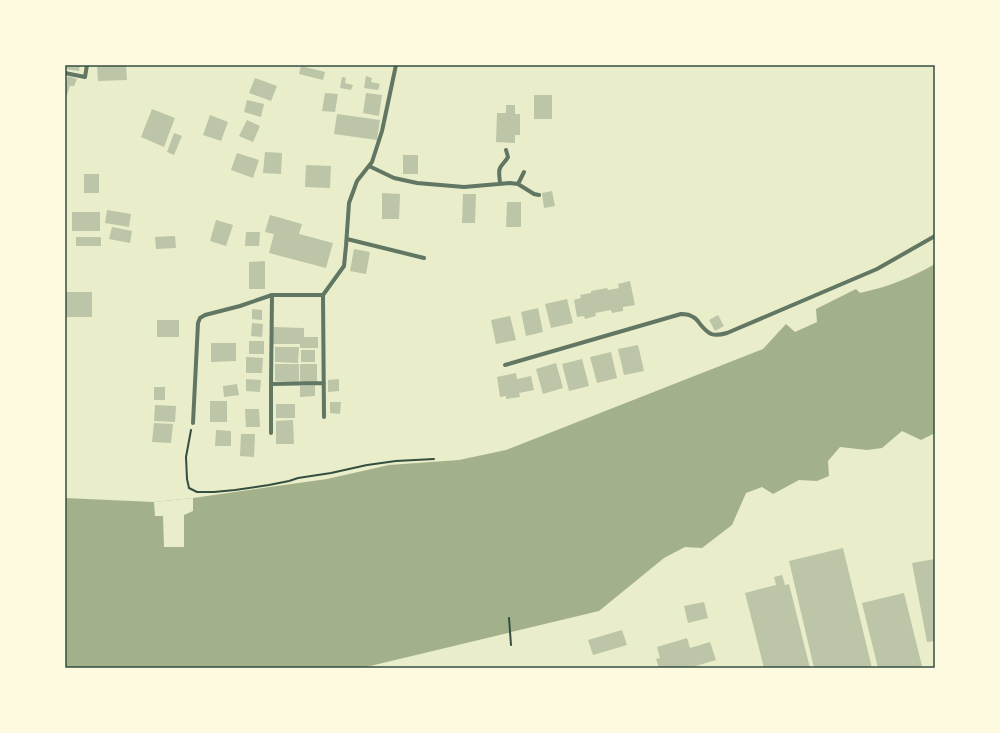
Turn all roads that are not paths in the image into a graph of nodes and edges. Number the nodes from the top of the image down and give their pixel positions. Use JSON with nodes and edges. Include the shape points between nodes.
{"nodes":[{"id":1,"x":87,"y":65,"type":"edge"},
{"id":2,"x":396,"y":65,"type":"edge"},
{"id":3,"x":65,"y":73,"type":"edge"},
{"id":4,"x":506,"y":150,"type":"dead end"},
{"id":5,"x":369,"y":166,"type":"junction"},
{"id":6,"x":524,"y":172,"type":"dead end"},
{"id":7,"x":500,"y":184,"type":"junction"},
{"id":8,"x":518,"y":184,"type":"junction"},
{"id":9,"x":539,"y":195,"type":"dead end"},
{"id":10,"x":935,"y":236,"type":"edge"},
{"id":11,"x":347,"y":239,"type":"junction"},
{"id":12,"x":424,"y":258,"type":"dead end"},
{"id":13,"x":272,"y":295,"type":"junction"},
{"id":14,"x":323,"y":295,"type":"junction"},
{"id":15,"x":504,"y":365,"type":"dead end"},
{"id":16,"x":324,"y":383,"type":"junction"},
{"id":17,"x":271,"y":384,"type":"junction"},
{"id":18,"x":324,"y":418,"type":"dead end"},
{"id":19,"x":193,"y":423,"type":"road end"},
{"id":20,"x":271,"y":433,"type":"dead end"}],
"edges":[{"from":1,"to":3,"type":"street","via":[[85,77]]},
{"from":2,"to":5,"type":"street","via":[[382,131]]},
{"from":4,"to":7,"type":"street","via":[[508,157],[499,171]]},
{"from":5,"to":7,"type":"street","via":[[394,178],[417,183],[464,187]]},
{"from":5,"to":11,"type":"street","via":[[356,180],[349,203]]},
{"from":6,"to":8,"type":"street"},
{"from":7,"to":8,"type":"street"},
{"from":8,"to":9,"type":"street"},
{"from":10,"to":15,"type":"street","via":[[877,269],[728,333],[707,333],[695,317],[681,314]]},
{"from":11,"to":12,"type":"street"},
{"from":11,"to":14,"type":"street","via":[[344,266]]},
{"from":13,"to":14,"type":"street"},
{"from":13,"to":17,"type":"street"},
{"from":13,"to":19,"type":"street","via":[[200,318]]},
{"from":14,"to":16,"type":"street"},
{"from":16,"to":17,"type":"street"},
{"from":16,"to":18,"type":"street"},
{"from":17,"to":20,"type":"street"}]}
